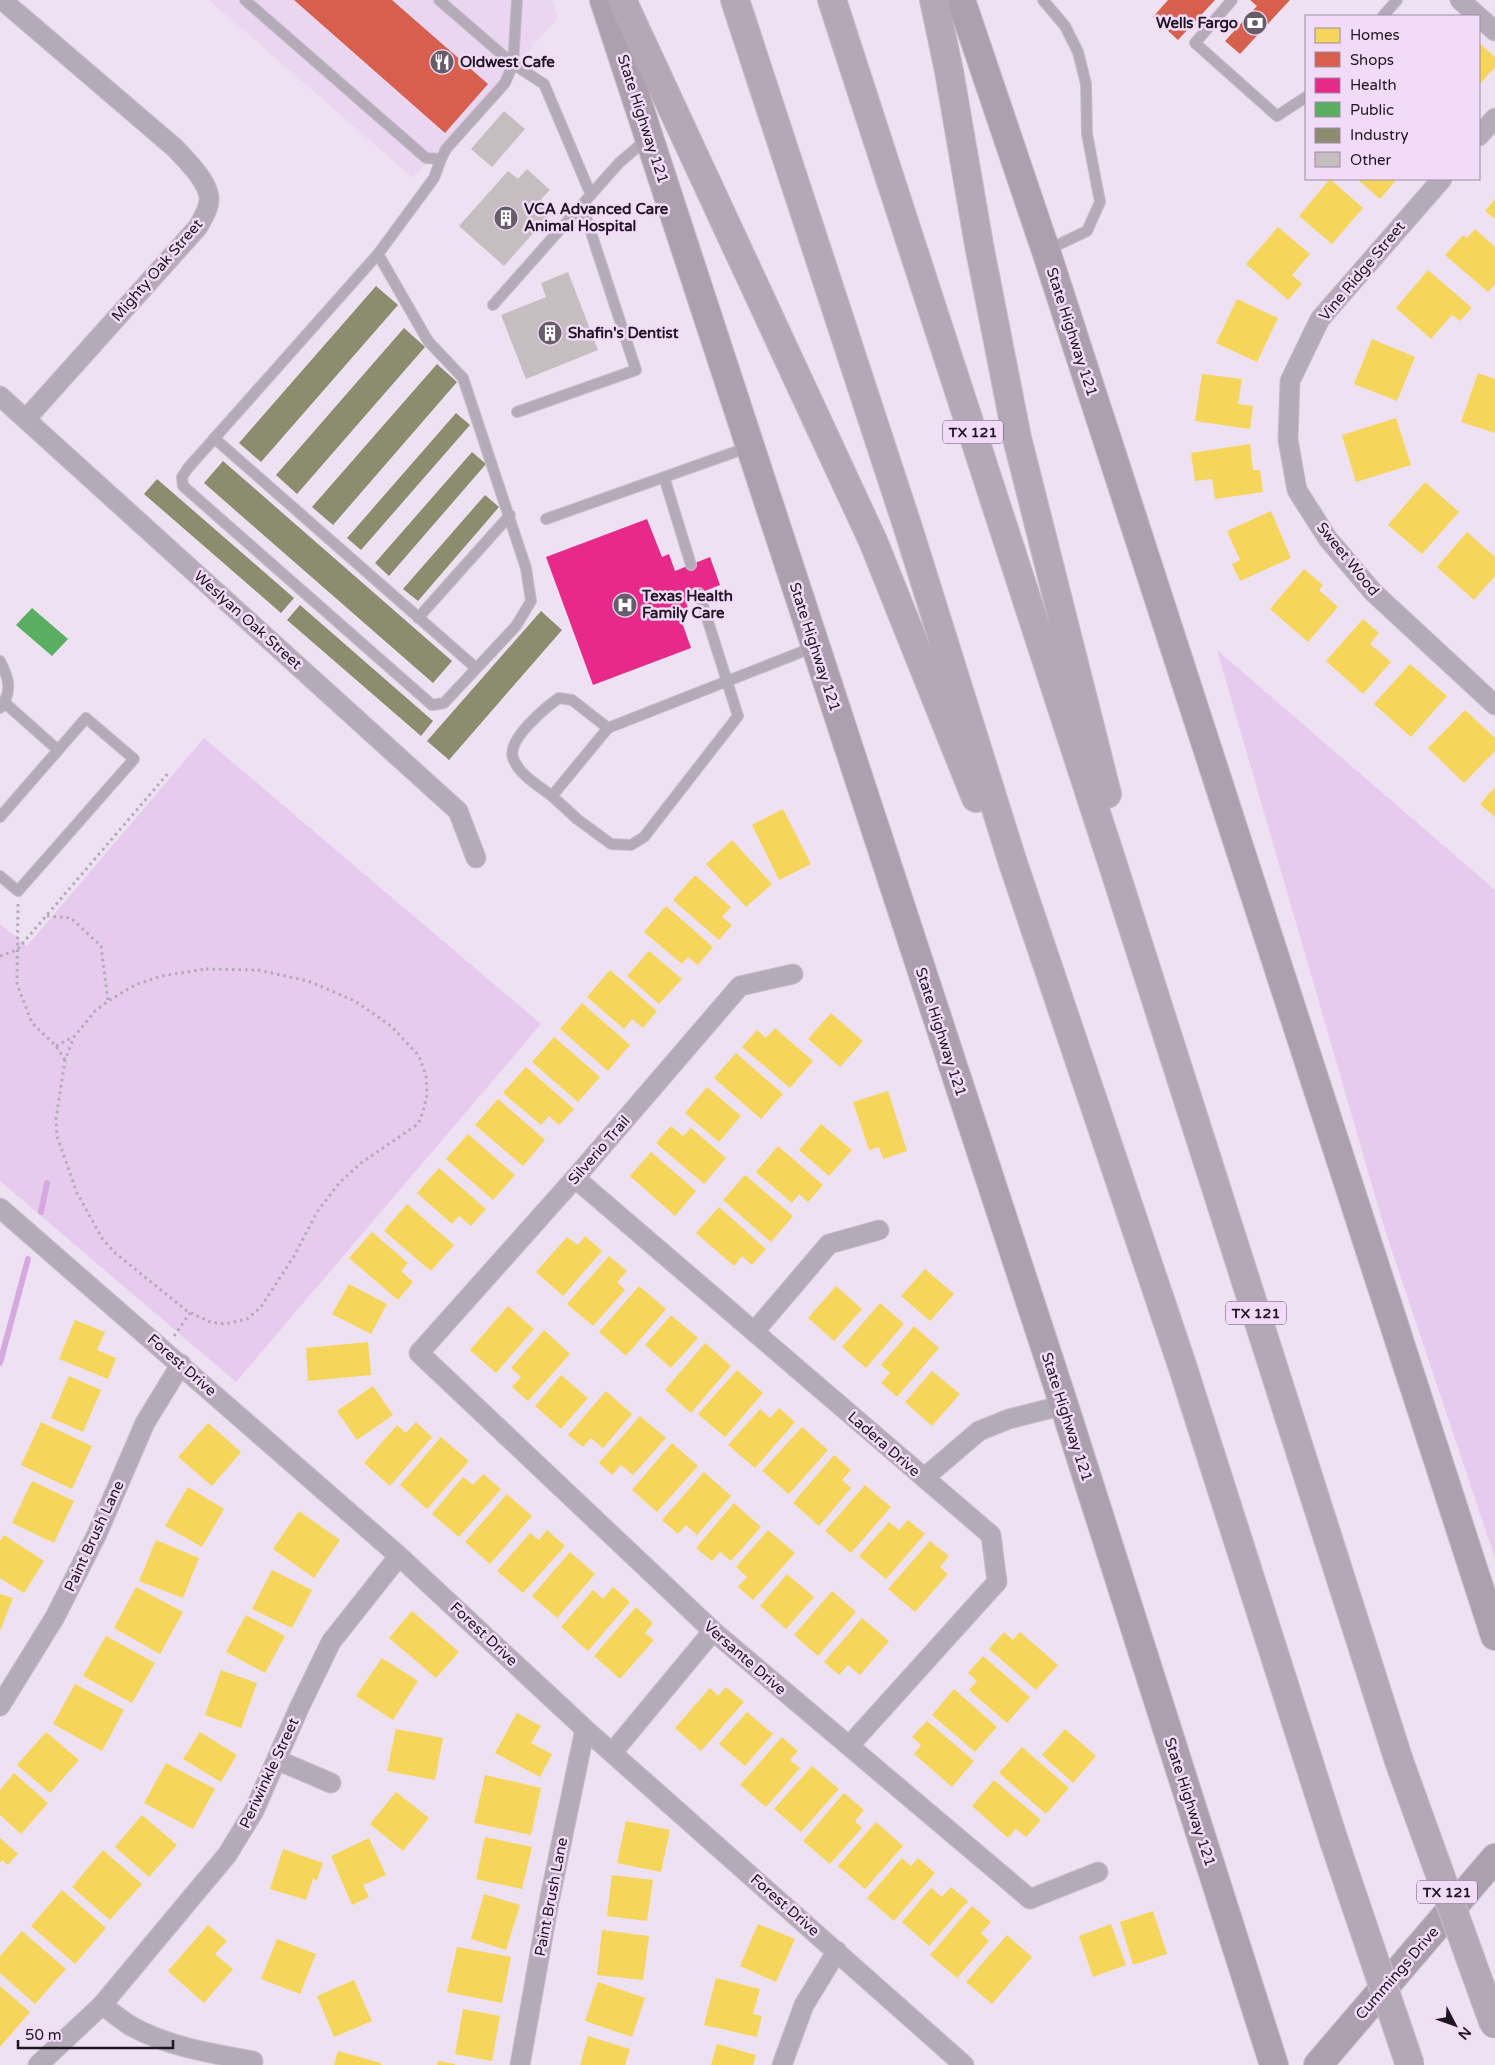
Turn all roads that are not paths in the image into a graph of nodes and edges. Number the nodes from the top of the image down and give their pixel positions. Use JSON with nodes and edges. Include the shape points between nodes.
{"nodes":[{"id":1,"x":2,"y":0,"type":"edge"},
{"id":2,"x":245,"y":0,"type":"edge"},
{"id":3,"x":439,"y":0,"type":"edge"},
{"id":4,"x":517,"y":0,"type":"edge"},
{"id":5,"x":604,"y":0,"type":"edge"},
{"id":6,"x":622,"y":0,"type":"edge"},
{"id":7,"x":735,"y":0,"type":"edge"},
{"id":8,"x":832,"y":0,"type":"edge"},
{"id":9,"x":934,"y":0,"type":"edge"},
{"id":10,"x":961,"y":0,"type":"edge"},
{"id":11,"x":1043,"y":0,"type":"edge"},
{"id":12,"x":1232,"y":0,"type":"edge"},
{"id":13,"x":1460,"y":0,"type":"edge"},
{"id":14,"x":1394,"y":1,"type":"edge"},
{"id":15,"x":1384,"y":15,"type":"edge"},
{"id":16,"x":1478,"y":15,"type":"edge"},
{"id":17,"x":1480,"y":17,"type":"edge"},
{"id":18,"x":1495,"y":31,"type":"edge"},
{"id":19,"x":513,"y":64,"type":"junction"},
{"id":20,"x":1305,"y":98,"type":"edge"},
{"id":21,"x":1495,"y":118,"type":"edge"},
{"id":22,"x":1480,"y":135,"type":"edge"},
{"id":23,"x":649,"y":137,"type":"junction"},
{"id":24,"x":441,"y":159,"type":"junction"},
{"id":25,"x":1441,"y":180,"type":"edge"},
{"id":26,"x":591,"y":195,"type":"junction"},
{"id":27,"x":582,"y":205,"type":"junction"},
{"id":28,"x":1046,"y":251,"type":"junction"},
{"id":29,"x":378,"y":254,"type":"junction"},
{"id":30,"x":493,"y":306,"type":"dead end"},
{"id":31,"x":1294,"y":371,"type":"joint"},
{"id":32,"x":0,"y":396,"type":"edge"},
{"id":33,"x":517,"y":412,"type":"dead end"},
{"id":34,"x":26,"y":419,"type":"junction"},
{"id":35,"x":214,"y":438,"type":"junction"},
{"id":36,"x":750,"y":447,"type":"junction"},
{"id":37,"x":664,"y":477,"type":"junction"},
{"id":38,"x":510,"y":515,"type":"junction"},
{"id":39,"x":546,"y":519,"type":"dead end"},
{"id":40,"x":691,"y":565,"type":"dead end"},
{"id":41,"x":699,"y":593,"type":"dead end"},
{"id":42,"x":418,"y":618,"type":"junction"},
{"id":43,"x":815,"y":647,"type":"junction"},
{"id":44,"x":0,"y":661,"type":"edge"},
{"id":45,"x":476,"y":668,"type":"junction"},
{"id":46,"x":728,"y":681,"type":"junction"},
{"id":47,"x":2,"y":705,"type":"edge"},
{"id":48,"x":1495,"y":705,"type":"edge"},
{"id":49,"x":608,"y":728,"type":"junction"},
{"id":50,"x":58,"y":750,"type":"junction"},
{"id":51,"x":552,"y":796,"type":"junction"},
{"id":52,"x":0,"y":817,"type":"edge"},
{"id":53,"x":476,"y":858,"type":"dead end"},
{"id":54,"x":1013,"y":863,"type":"junction"},
{"id":55,"x":1113,"y":865,"type":"junction"},
{"id":56,"x":0,"y":876,"type":"edge"},
{"id":57,"x":793,"y":974,"type":"dead end"},
{"id":58,"x":575,"y":1178,"type":"junction"},
{"id":59,"x":0,"y":1208,"type":"edge"},
{"id":60,"x":879,"y":1230,"type":"dead end"},
{"id":61,"x":754,"y":1332,"type":"junction"},
{"id":62,"x":419,"y":1353,"type":"joint"},
{"id":63,"x":181,"y":1364,"type":"junction"},
{"id":64,"x":1064,"y":1404,"type":"junction"},
{"id":65,"x":924,"y":1478,"type":"junction"},
{"id":66,"x":400,"y":1556,"type":"junction"},
{"id":67,"x":713,"y":1631,"type":"junction"},
{"id":68,"x":1495,"y":1636,"type":"edge"},
{"id":69,"x":0,"y":1706,"type":"edge"},
{"id":70,"x":585,"y":1729,"type":"junction"},
{"id":71,"x":849,"y":1746,"type":"junction"},
{"id":72,"x":612,"y":1753,"type":"junction"},
{"id":73,"x":277,"y":1760,"type":"junction"},
{"id":74,"x":331,"y":1783,"type":"dead end"},
{"id":75,"x":1495,"y":1858,"type":"edge"},
{"id":76,"x":1098,"y":1872,"type":"dead end"},
{"id":77,"x":837,"y":1951,"type":"junction"},
{"id":78,"x":102,"y":2005,"type":"junction"},
{"id":79,"x":1495,"y":2025,"type":"edge"},
{"id":80,"x":253,"y":2061,"type":"dead end"},
{"id":81,"x":38,"y":2065,"type":"edge"},
{"id":82,"x":520,"y":2065,"type":"edge"},
{"id":83,"x":782,"y":2065,"type":"edge"},
{"id":84,"x":964,"y":2065,"type":"edge"},
{"id":85,"x":1274,"y":2065,"type":"edge"},
{"id":86,"x":1318,"y":2065,"type":"edge"},
{"id":87,"x":1410,"y":2065,"type":"edge"}],
"edges":[{"from":1,"to":34,"type":"street","name":"Mighty Oak Street","via":[[175,148],[192,165],[209,197],[198,227]]},
{"from":2,"to":24,"type":"lane","via":[[426,158]]},
{"from":3,"to":19,"type":"lane"},
{"from":4,"to":19,"type":"lane"},
{"from":5,"to":23,"type":"main road","name":"State Highway 121"},
{"from":6,"to":54,"type":"highway","via":[[873,541],[974,793]]},
{"from":7,"to":54,"type":"highway","via":[[909,531]]},
{"from":8,"to":55,"type":"highway","number":"TX 121"},
{"from":9,"to":55,"type":"highway","via":[[1017,438],[1106,785]]},
{"from":10,"to":28,"type":"main road","name":"State Highway 121"},
{"from":11,"to":28,"type":"lane","via":[[1065,26],[1078,52],[1086,84],[1087,134],[1100,202],[1087,231]]},
{"from":12,"to":20,"type":"lane","via":[[1195,43],[1277,116]]},
{"from":13,"to":16,"type":"street"},
{"from":14,"to":15,"type":"lane"},
{"from":17,"to":18,"type":"street"},
{"from":19,"to":24,"type":"lane","via":[[505,83],[446,149]]},
{"from":19,"to":26,"type":"lane","via":[[544,84]]},
{"from":21,"to":22,"type":"street"},
{"from":23,"to":26,"type":"lane","via":[[619,163]]},
{"from":23,"to":36,"type":"main road","name":"State Highway 121"},
{"from":24,"to":29,"type":"lane","via":[[434,178]]},
{"from":25,"to":31,"type":"street","name":"Vine Ridge Street","via":[[1320,319]]},
{"from":26,"to":27,"type":"lane"},
{"from":27,"to":30,"type":"lane"},
{"from":27,"to":33,"type":"lane","via":[[636,370]]},
{"from":28,"to":68,"type":"main road","name":"State Highway 121"},
{"from":29,"to":35,"type":"lane"},
{"from":29,"to":38,"type":"lane","via":[[428,341],[463,378]]},
{"from":31,"to":48,"type":"street","name":"Sweet Wood","via":[[1290,381],[1288,440],[1297,490],[1328,539],[1374,592]]},
{"from":32,"to":34,"type":"street","name":"Weslyan Oak Street"},
{"from":34,"to":53,"type":"street","name":"Weslyan Oak Street","via":[[458,811]]},
{"from":35,"to":42,"type":"lane"},
{"from":35,"to":45,"type":"lane","via":[[182,478],[183,486],[212,512],[432,705],[444,703]]},
{"from":36,"to":37,"type":"lane"},
{"from":36,"to":43,"type":"main road","name":"State Highway 121"},
{"from":37,"to":39,"type":"lane"},
{"from":37,"to":40,"type":"lane"},
{"from":38,"to":42,"type":"lane"},
{"from":38,"to":45,"type":"lane","via":[[526,568],[531,601],[516,626]]},
{"from":41,"to":46,"type":"lane"},
{"from":42,"to":45,"type":"lane"},
{"from":43,"to":46,"type":"lane"},
{"from":43,"to":64,"type":"main road","name":"State Highway 121"},
{"from":44,"to":47,"type":"lane","via":[[8,677],[9,691]]},
{"from":46,"to":49,"type":"lane"},
{"from":46,"to":51,"type":"lane","via":[[738,716],[644,837],[631,845],[611,844]]},
{"from":47,"to":50,"type":"lane"},
{"from":49,"to":51,"type":"lane"},
{"from":49,"to":51,"type":"lane","via":[[572,700],[558,698],[539,712],[513,745],[513,758],[525,775]]},
{"from":50,"to":52,"type":"lane"},
{"from":50,"to":56,"type":"lane","via":[[86,718],[134,759],[18,891]]},
{"from":54,"to":87,"type":"highway","bridge":true,"via":[[1182,1365],[1334,1841]]},
{"from":55,"to":79,"type":"highway","number":"TX 121","bridge":true,"via":[[1399,1761]]},
{"from":57,"to":58,"type":"street","name":"Silverio Trail","via":[[740,986]]},
{"from":58,"to":61,"type":"street","name":"Ladera Drive"},
{"from":58,"to":62,"type":"street","name":"Silverio Trail"},
{"from":59,"to":63,"type":"street","name":"Forest Drive"},
{"from":60,"to":61,"type":"street","via":[[829,1244]]},
{"from":61,"to":65,"type":"street","name":"Ladera Drive"},
{"from":62,"to":67,"type":"street","name":"Versante Drive"},
{"from":63,"to":66,"type":"street","name":"Forest Drive"},
{"from":63,"to":69,"type":"street","name":"Paint Brush Lane","via":[[145,1422],[97,1534],[56,1617]]},
{"from":64,"to":65,"type":"street","via":[[979,1431]]},
{"from":64,"to":85,"type":"main road","name":"State Highway 121"},
{"from":65,"to":71,"type":"street","name":"Ladera Drive","via":[[991,1535],[996,1582]]},
{"from":66,"to":70,"type":"street","name":"Forest Drive"},
{"from":66,"to":73,"type":"street","name":"Periwinkle Street","via":[[331,1642]]},
{"from":67,"to":71,"type":"street","name":"Versante Drive"},
{"from":67,"to":72,"type":"street"},
{"from":70,"to":72,"type":"street","name":"Forest Drive"},
{"from":70,"to":82,"type":"street","name":"Paint Brush Lane"},
{"from":71,"to":76,"type":"street","name":"Versante Drive","via":[[1030,1899]]},
{"from":72,"to":77,"type":"street","name":"Forest Drive"},
{"from":73,"to":74,"type":"street"},
{"from":73,"to":78,"type":"street","name":"Periwinkle Street","via":[[254,1811],[227,1855]]},
{"from":75,"to":86,"type":"main road","name":"Cummings Drive"},
{"from":77,"to":83,"type":"street","via":[[804,2005]]},
{"from":77,"to":84,"type":"street","name":"Forest Drive"},
{"from":78,"to":80,"type":"street","via":[[129,2025],[160,2040]]},
{"from":78,"to":81,"type":"street","name":"Periwinkle Street"}]}
